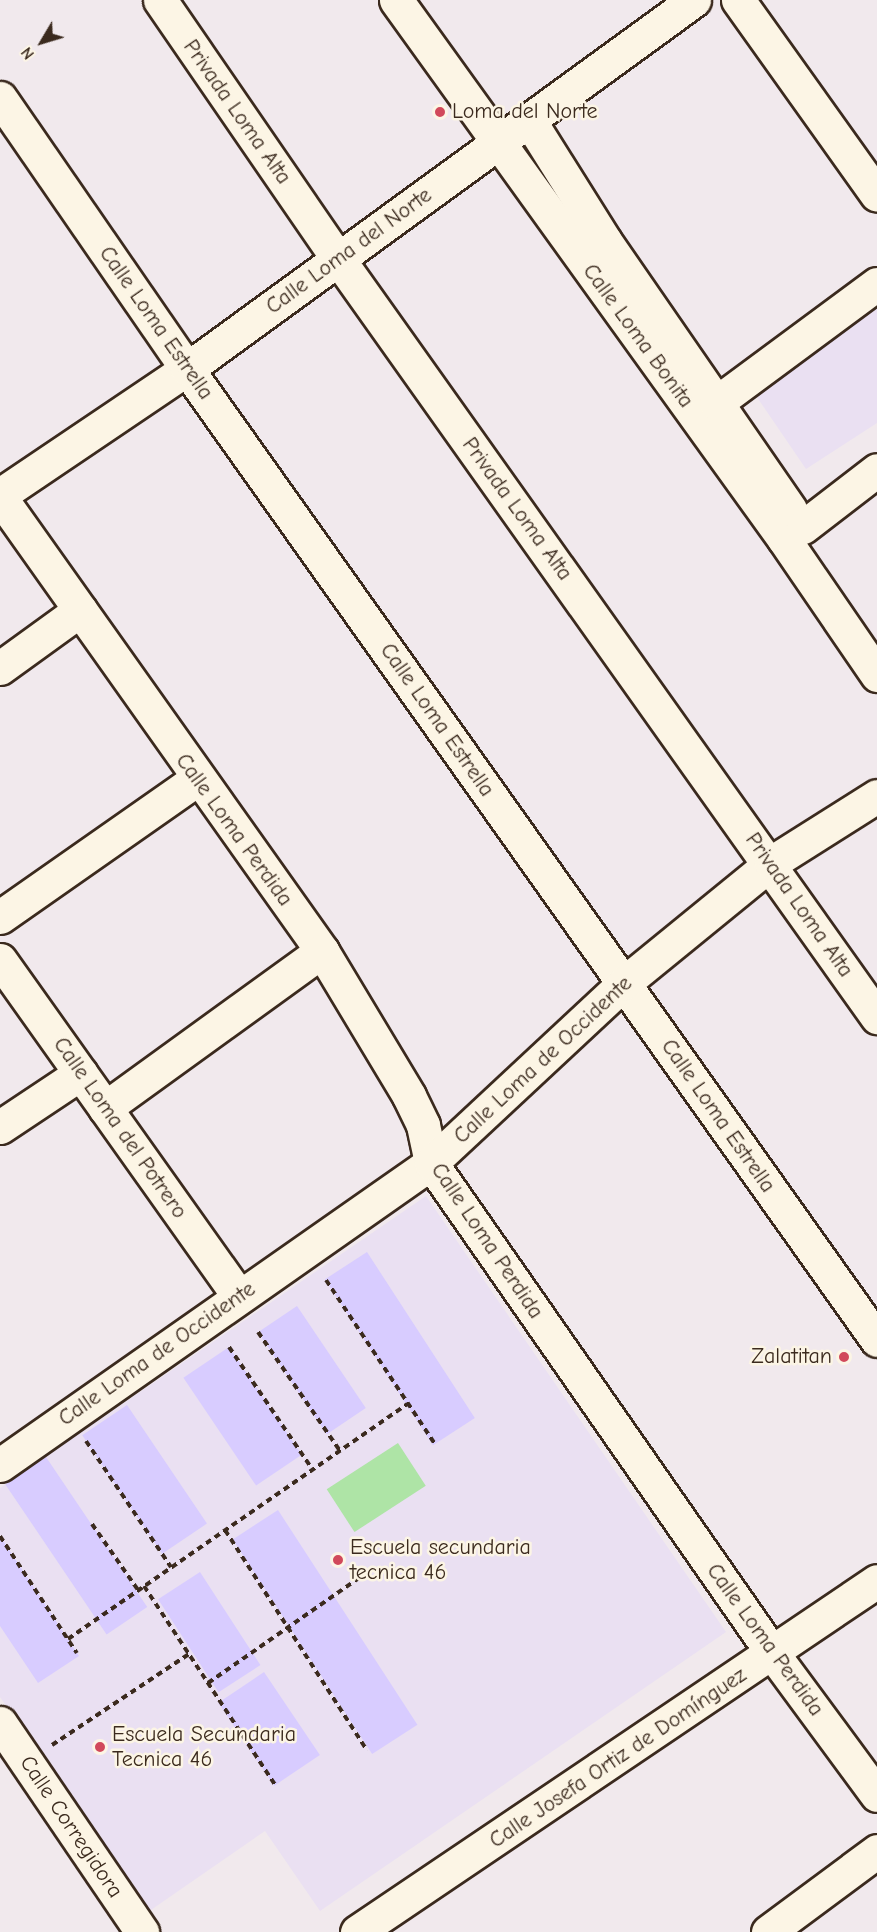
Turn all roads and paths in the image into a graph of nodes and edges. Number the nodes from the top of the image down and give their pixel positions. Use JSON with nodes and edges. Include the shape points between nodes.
{"nodes":[{"id":1,"x":160,"y":0,"type":"edge"},
{"id":2,"x":396,"y":0,"type":"edge"},
{"id":3,"x":694,"y":0,"type":"edge"},
{"id":4,"x":738,"y":0,"type":"edge"},
{"id":5,"x":0,"y":98,"type":"edge"},
{"id":6,"x":529,"y":120,"type":"junction"},
{"id":7,"x":499,"y":142,"type":"junction"},
{"id":8,"x":877,"y":195,"type":"edge"},
{"id":9,"x":339,"y":260,"type":"junction"},
{"id":10,"x":877,"y":284,"type":"edge"},
{"id":11,"x":187,"y":369,"type":"junction"},
{"id":12,"x":716,"y":403,"type":"junction"},
{"id":13,"x":877,"y":470,"type":"edge"},
{"id":14,"x":0,"y":496,"type":"edge"},
{"id":15,"x":803,"y":527,"type":"junction"},
{"id":16,"x":80,"y":610,"type":"junction"},
{"id":17,"x":877,"y":637,"type":"edge"},
{"id":18,"x":0,"y":668,"type":"edge"},
{"id":19,"x":877,"y":675,"type":"edge"},
{"id":20,"x":197,"y":779,"type":"junction"},
{"id":21,"x":877,"y":796,"type":"edge"},
{"id":22,"x":771,"y":863,"type":"junction"},
{"id":23,"x":0,"y":917,"type":"edge"},
{"id":24,"x":322,"y":951,"type":"junction"},
{"id":25,"x":0,"y":960,"type":"edge"},
{"id":26,"x":624,"y":983,"type":"junction"},
{"id":27,"x":877,"y":1017,"type":"edge"},
{"id":28,"x":81,"y":1073,"type":"junction"},
{"id":29,"x":105,"y":1108,"type":"junction"},
{"id":30,"x":0,"y":1127,"type":"edge"},
{"id":31,"x":431,"y":1163,"type":"junction"},
{"id":32,"x":326,"y":1280,"type":"dead end"},
{"id":33,"x":239,"y":1296,"type":"junction"},
{"id":34,"x":258,"y":1332,"type":"dead end"},
{"id":35,"x":877,"y":1340,"type":"edge"},
{"id":36,"x":229,"y":1347,"type":"dead end"},
{"id":37,"x":408,"y":1404,"type":"junction"},
{"id":38,"x":83,"y":1437,"type":"dead end"},
{"id":39,"x":435,"y":1444,"type":"dead end"},
{"id":40,"x":340,"y":1450,"type":"junction"},
{"id":41,"x":0,"y":1465,"type":"edge"},
{"id":42,"x":313,"y":1470,"type":"junction"},
{"id":43,"x":92,"y":1524,"type":"dead end"},
{"id":44,"x":225,"y":1530,"type":"junction"},
{"id":45,"x":0,"y":1536,"type":"edge"},
{"id":46,"x":171,"y":1567,"type":"junction"},
{"id":47,"x":368,"y":1572,"type":"dead end"},
{"id":48,"x":877,"y":1581,"type":"edge"},
{"id":49,"x":144,"y":1586,"type":"junction"},
{"id":50,"x":138,"y":1590,"type":"junction"},
{"id":51,"x":287,"y":1626,"type":"junction"},
{"id":52,"x":68,"y":1639,"type":"junction"},
{"id":53,"x":77,"y":1653,"type":"dead end"},
{"id":54,"x":189,"y":1654,"type":"junction"},
{"id":55,"x":773,"y":1654,"type":"junction"},
{"id":56,"x":208,"y":1683,"type":"junction"},
{"id":57,"x":0,"y":1723,"type":"edge"},
{"id":58,"x":367,"y":1750,"type":"dead end"},
{"id":59,"x":27,"y":1762,"type":"junction"},
{"id":60,"x":275,"y":1785,"type":"dead end"},
{"id":61,"x":877,"y":1795,"type":"edge"},
{"id":62,"x":877,"y":1851,"type":"edge"},
{"id":63,"x":142,"y":1932,"type":"edge"},
{"id":64,"x":357,"y":1932,"type":"edge"},
{"id":65,"x":768,"y":1932,"type":"edge"}],
"edges":[{"from":1,"to":9,"type":"street","name":"Privada Loma Alta"},
{"from":2,"to":7,"type":"street","name":"Calle Loma Bonita"},
{"from":3,"to":6,"type":"street","name":"Calle Loma del Norte"},
{"from":4,"to":8,"type":"street"},
{"from":5,"to":11,"type":"street","name":"Calle Loma Estrella"},
{"from":6,"to":7,"type":"street","name":"Calle Loma del Norte"},
{"from":6,"to":12,"type":"street","via":[[604,241]]},
{"from":7,"to":9,"type":"street","name":"Calle Loma del Norte"},
{"from":7,"to":19,"type":"street","name":"Calle Loma Bonita","via":[[784,538]]},
{"from":9,"to":11,"type":"street","name":"Calle Loma del Norte"},
{"from":9,"to":22,"type":"street","name":"Privada Loma Alta"},
{"from":10,"to":12,"type":"street"},
{"from":11,"to":14,"type":"street","name":"Calle Loma del Norte"},
{"from":11,"to":26,"type":"street","name":"Calle Loma Estrella"},
{"from":12,"to":15,"type":"street"},
{"from":13,"to":15,"type":"street"},
{"from":14,"to":16,"type":"street","name":"Calle Loma Perdida"},
{"from":15,"to":17,"type":"street"},
{"from":16,"to":18,"type":"street"},
{"from":16,"to":20,"type":"street","name":"Calle Loma Perdida"},
{"from":20,"to":23,"type":"street"},
{"from":20,"to":24,"type":"street","name":"Calle Loma Perdida"},
{"from":21,"to":22,"type":"street","name":"Calle Loma de Occidente"},
{"from":22,"to":26,"type":"street","name":"Calle Loma de Occidente"},
{"from":22,"to":27,"type":"street","name":"Privada Loma Alta"},
{"from":24,"to":29,"type":"street"},
{"from":24,"to":31,"type":"street","name":"Calle Loma Perdida","via":[[409,1096],[423,1125]]},
{"from":25,"to":28,"type":"street","name":"Calle Loma del Potrero"},
{"from":26,"to":31,"type":"street","name":"Calle Loma de Occidente"},
{"from":26,"to":35,"type":"street","name":"Calle Loma Estrella"},
{"from":28,"to":29,"type":"street","name":"Calle Loma del Potrero"},
{"from":28,"to":30,"type":"street"},
{"from":29,"to":33,"type":"street","name":"Calle Loma del Potrero"},
{"from":31,"to":33,"type":"street","name":"Calle Loma de Occidente"},
{"from":31,"to":55,"type":"street","name":"Calle Loma Perdida"},
{"from":32,"to":37,"type":"path"},
{"from":33,"to":41,"type":"street","name":"Calle Loma de Occidente"},
{"from":34,"to":40,"type":"path"},
{"from":36,"to":42,"type":"path"},
{"from":37,"to":39,"type":"path"},
{"from":37,"to":40,"type":"path"},
{"from":38,"to":46,"type":"path"},
{"from":40,"to":42,"type":"path"},
{"from":42,"to":44,"type":"path"},
{"from":43,"to":50,"type":"path"},
{"from":44,"to":46,"type":"path"},
{"from":44,"to":51,"type":"path"},
{"from":45,"to":52,"type":"path"},
{"from":46,"to":49,"type":"path"},
{"from":47,"to":51,"type":"path"},
{"from":48,"to":55,"type":"street","name":"Calle Josefa Ortiz de Domínguez"},
{"from":49,"to":50,"type":"path"},
{"from":49,"to":54,"type":"path"},
{"from":50,"to":52,"type":"path"},
{"from":51,"to":56,"type":"path"},
{"from":51,"to":58,"type":"path"},
{"from":52,"to":53,"type":"path"},
{"from":54,"to":56,"type":"path"},
{"from":54,"to":59,"type":"path"},
{"from":55,"to":61,"type":"street","name":"Calle Loma Perdida"},
{"from":55,"to":64,"type":"street","name":"Calle Josefa Ortiz de Domínguez"},
{"from":56,"to":60,"type":"path"},
{"from":57,"to":59,"type":"street","name":"Calle Corregidora"},
{"from":59,"to":63,"type":"street","name":"Calle Corregidora"},
{"from":62,"to":65,"type":"street"}]}
